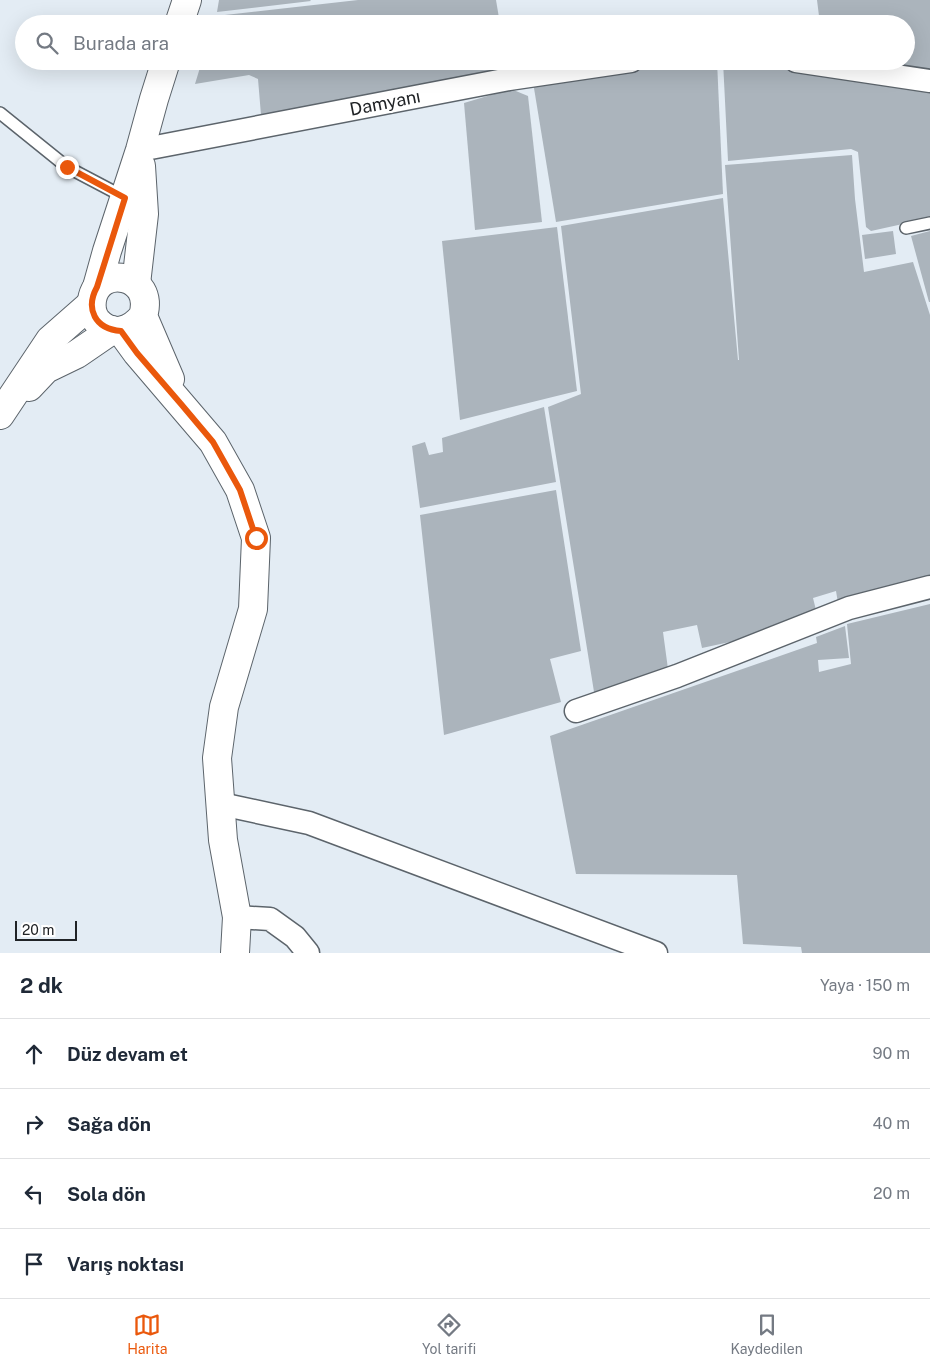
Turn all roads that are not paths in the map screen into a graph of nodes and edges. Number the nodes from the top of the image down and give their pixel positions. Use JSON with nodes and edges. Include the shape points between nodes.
{"nodes":[{"id":1,"x":187,"y":0,"type":"edge"},
{"id":2,"x":182,"y":15,"type":"edge"},
{"id":3,"x":163,"y":70,"type":"edge"},
{"id":4,"x":570,"y":70,"type":"edge"},
{"id":5,"x":856,"y":70,"type":"edge"},
{"id":6,"x":930,"y":81,"type":"edge"},
{"id":7,"x":0,"y":112,"type":"edge"},
{"id":8,"x":140,"y":150,"type":"junction"},
{"id":9,"x":125,"y":198,"type":"junction"},
{"id":10,"x":930,"y":223,"type":"edge"},
{"id":11,"x":906,"y":228,"type":"dead end"},
{"id":12,"x":136,"y":284,"type":"junction"},
{"id":13,"x":94,"y":296,"type":"junction"},
{"id":14,"x":125,"y":326,"type":"junction"},
{"id":15,"x":0,"y":416,"type":"edge"},
{"id":16,"x":930,"y":587,"type":"edge"},
{"id":17,"x":576,"y":711,"type":"dead end"},
{"id":18,"x":221,"y":804,"type":"junction"},
{"id":19,"x":237,"y":917,"type":"junction"},
{"id":20,"x":235,"y":953,"type":"edge"},
{"id":21,"x":308,"y":953,"type":"edge"},
{"id":22,"x":656,"y":953,"type":"edge"}],
"edges":[{"from":1,"to":2,"type":"street"},
{"from":3,"to":8,"type":"street"},
{"from":4,"to":8,"type":"street","name":"Damyanı"},
{"from":5,"to":6,"type":"street"},
{"from":7,"to":9,"type":"lane","via":[[67,167]]},
{"from":8,"to":9,"type":"street"},
{"from":8,"to":12,"type":"street","via":[[144,214]]},
{"from":9,"to":13,"type":"street"},
{"from":10,"to":11,"type":"lane"},
{"from":12,"to":13,"type":"street","via":[[129,279],[112,278],[104,281]]},
{"from":12,"to":14,"type":"street","via":[[145,299],[145,308]]},
{"from":13,"to":14,"type":"street","via":[[93,313],[97,321],[104,327]]},
{"from":13,"to":15,"type":"street","via":[[50,340]]},
{"from":14,"to":15,"type":"street","via":[[46,369]]},
{"from":14,"to":18,"type":"street","via":[[181,404],[213,442],[240,490],[256,538],[254,609],[224,706],[218,749]]},
{"from":16,"to":17,"type":"street","via":[[849,608],[677,676]]},
{"from":18,"to":19,"type":"street","via":[[223,840]]},
{"from":18,"to":22,"type":"street","via":[[309,823]]},
{"from":19,"to":20,"type":"street"},
{"from":19,"to":21,"type":"street","via":[[270,919],[295,937]]}]}
